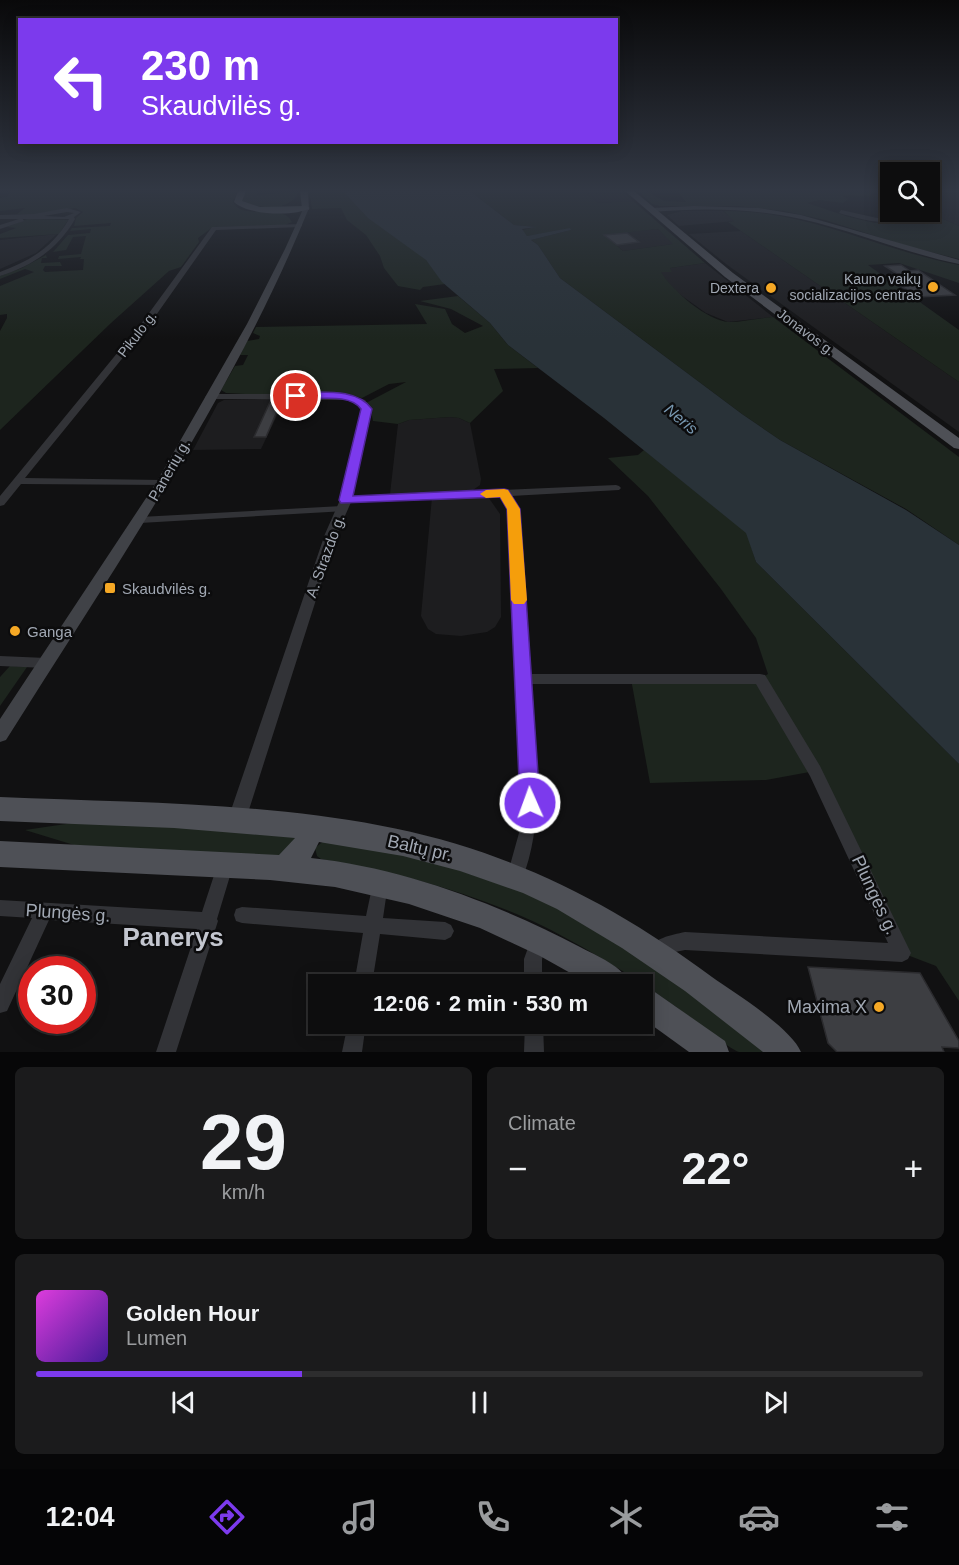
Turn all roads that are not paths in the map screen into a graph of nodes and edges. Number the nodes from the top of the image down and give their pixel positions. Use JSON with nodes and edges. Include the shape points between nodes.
{"nodes":[{"id":1,"x":59,"y":240,"type":"edge"},
{"id":2,"x":205,"y":240,"type":"edge"},
{"id":3,"x":293,"y":240,"type":"edge"},
{"id":4,"x":687,"y":240,"type":"edge"},
{"id":5,"x":878,"y":240,"type":"edge"},
{"id":6,"x":959,"y":262,"type":"edge"},
{"id":7,"x":0,"y":274,"type":"edge"},
{"id":8,"x":210,"y":397,"type":"junction"},
{"id":9,"x":959,"y":445,"type":"edge"},
{"id":10,"x":18,"y":481,"type":"junction"},
{"id":11,"x":162,"y":483,"type":"junction"},
{"id":12,"x":616,"y":488,"type":"dead end"},
{"id":13,"x":504,"y":493,"type":"junction"},
{"id":14,"x":0,"y":503,"type":"edge"},
{"id":15,"x":344,"y":505,"type":"junction"},
{"id":16,"x":140,"y":520,"type":"junction"},
{"id":17,"x":0,"y":661,"type":"edge"},
{"id":18,"x":46,"y":663,"type":"junction"},
{"id":19,"x":523,"y":680,"type":"junction"},
{"id":20,"x":0,"y":734,"type":"edge"},
{"id":21,"x":0,"y":809,"type":"edge"},
{"id":22,"x":237,"y":819,"type":"junction"},
{"id":23,"x":312,"y":827,"type":"junction"},
{"id":24,"x":0,"y":854,"type":"edge"},
{"id":25,"x":225,"y":866,"type":"junction"},
{"id":26,"x":281,"y":869,"type":"junction"},
{"id":27,"x":514,"y":876,"type":"junction"},
{"id":28,"x":380,"y":884,"type":"junction"},
{"id":29,"x":0,"y":908,"type":"edge"},
{"id":30,"x":44,"y":912,"type":"junction"},
{"id":31,"x":243,"y":915,"type":"dead end"},
{"id":32,"x":209,"y":921,"type":"junction"},
{"id":33,"x":372,"y":924,"type":"junction"},
{"id":34,"x":446,"y":931,"type":"dead end"},
{"id":35,"x":540,"y":939,"type":"junction"},
{"id":36,"x":653,"y":953,"type":"junction"},
{"id":37,"x":364,"y":974,"type":"edge"},
{"id":38,"x":534,"y":974,"type":"edge"},
{"id":39,"x":599,"y":974,"type":"edge"},
{"id":40,"x":0,"y":1004,"type":"edge"},
{"id":41,"x":653,"y":1008,"type":"edge"},
{"id":42,"x":355,"y":1034,"type":"edge"},
{"id":43,"x":534,"y":1034,"type":"edge"},
{"id":44,"x":166,"y":1052,"type":"edge"},
{"id":45,"x":352,"y":1052,"type":"edge"},
{"id":46,"x":534,"y":1052,"type":"edge"},
{"id":47,"x":714,"y":1052,"type":"edge"},
{"id":48,"x":786,"y":1052,"type":"edge"}],
"edges":[{"from":1,"to":7,"type":"street","via":[[45,253]]},
{"from":2,"to":10,"type":"street","name":"Pikulo g.","via":[[144,326]]},
{"from":3,"to":8,"type":"main road","name":"Panerių g.","via":[[252,324]]},
{"from":4,"to":9,"type":"main road","name":"Jonavos g."},
{"from":5,"to":6,"type":"main road"},
{"from":8,"to":11,"type":"main road","name":"Panerių g."},
{"from":8,"to":15,"type":"street","name":"A. Strazdo g.","via":[[330,396],[362,402],[367,409]]},
{"from":10,"to":11,"type":"street"},
{"from":10,"to":14,"type":"street","name":"Pikulo g."},
{"from":11,"to":16,"type":"main road","name":"Panerių g."},
{"from":12,"to":13,"type":"street"},
{"from":13,"to":15,"type":"street"},
{"from":13,"to":19,"type":"street","via":[[514,509]]},
{"from":15,"to":16,"type":"street"},
{"from":15,"to":22,"type":"street","name":"A. Strazdo g."},
{"from":16,"to":18,"type":"main road","name":"Panerių g."},
{"from":17,"to":18,"type":"street"},
{"from":18,"to":20,"type":"main road","name":"Panerių g."},
{"from":19,"to":27,"type":"street","via":[[530,803],[527,833]]},
{"from":19,"to":36,"type":"street","name":"Plungės g.","via":[[760,679],[832,804],[902,953],[685,941]]},
{"from":21,"to":22,"type":"main road","name":"Baltų pr."},
{"from":22,"to":23,"type":"main road","name":"Baltų pr."},
{"from":23,"to":26,"type":"main road","via":[[307,845]]},
{"from":23,"to":27,"type":"main road","name":"Baltų pr.","via":[[392,840]]},
{"from":24,"to":25,"type":"main road"},
{"from":25,"to":26,"type":"main road"},
{"from":25,"to":32,"type":"street"},
{"from":26,"to":28,"type":"main road"},
{"from":27,"to":36,"type":"main road","name":"Baltų pr.","via":[[573,903]]},
{"from":28,"to":33,"type":"street"},
{"from":28,"to":35,"type":"main road","via":[[448,903]]},
{"from":29,"to":30,"type":"street","name":"Plungės g."},
{"from":30,"to":32,"type":"street","name":"Plungės g."},
{"from":30,"to":40,"type":"street"},
{"from":31,"to":33,"type":"street"},
{"from":32,"to":44,"type":"street"},
{"from":33,"to":34,"type":"street"},
{"from":33,"to":37,"type":"street"},
{"from":35,"to":38,"type":"street","via":[[533,959]]},
{"from":35,"to":39,"type":"main road"},
{"from":36,"to":48,"type":"main road","name":"Baltų pr."},
{"from":41,"to":47,"type":"main road"},
{"from":42,"to":45,"type":"street"},
{"from":43,"to":46,"type":"street"}]}
